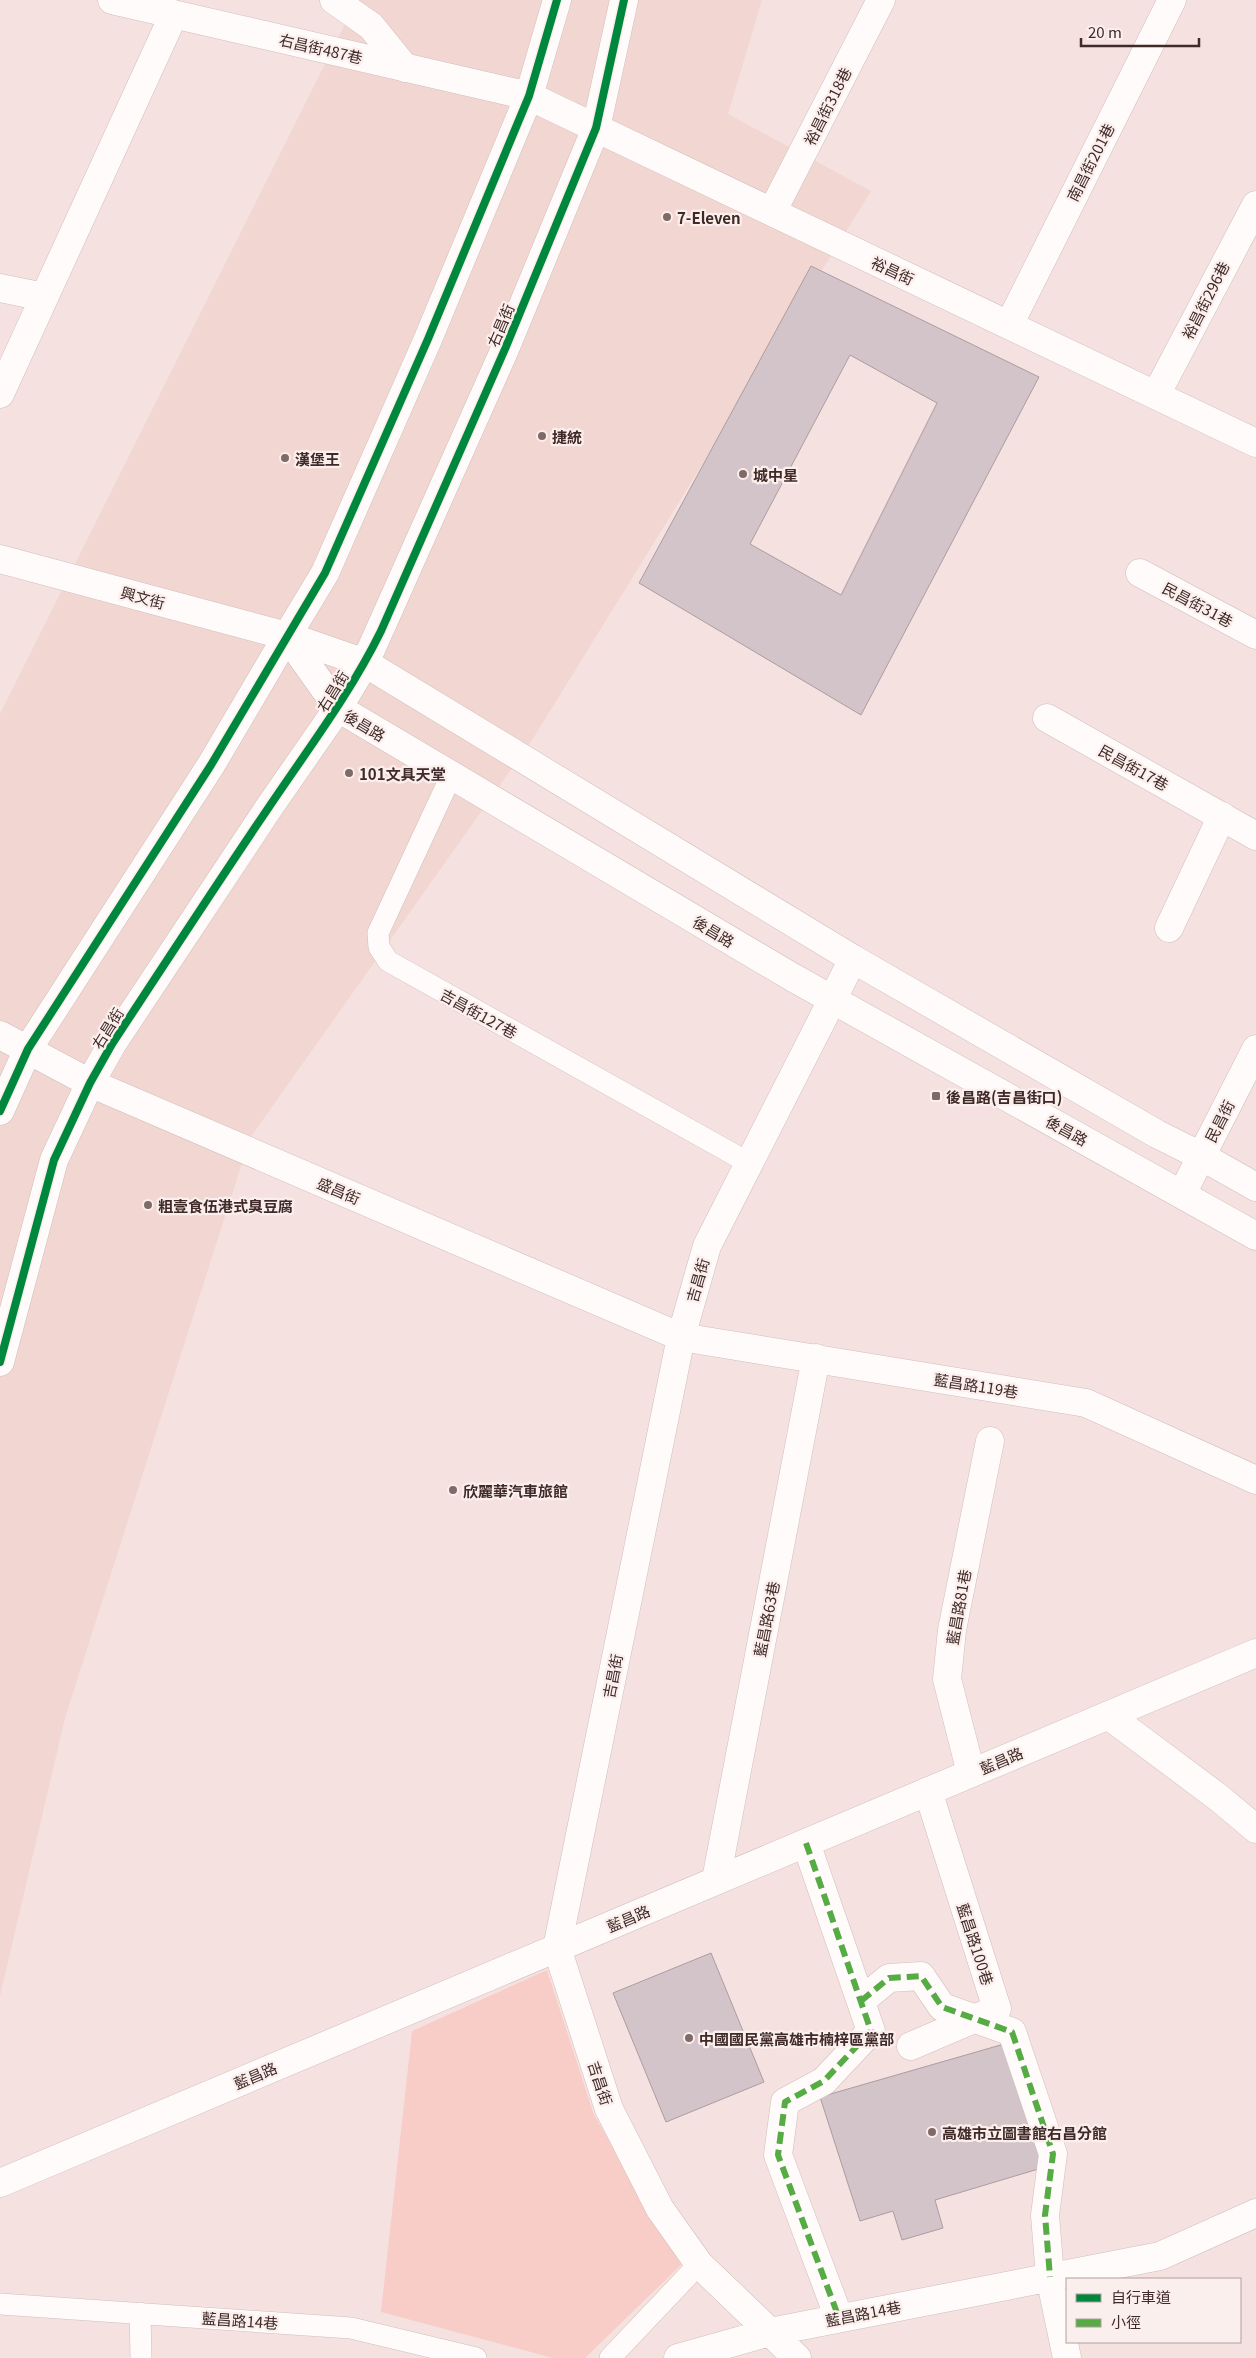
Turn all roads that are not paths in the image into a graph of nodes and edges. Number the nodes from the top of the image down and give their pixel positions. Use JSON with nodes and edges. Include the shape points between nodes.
{"nodes":[{"id":1,"x":112,"y":0,"type":"edge"},
{"id":2,"x":334,"y":0,"type":"edge"},
{"id":3,"x":557,"y":0,"type":"edge"},
{"id":4,"x":624,"y":0,"type":"edge"},
{"id":5,"x":881,"y":0,"type":"edge"},
{"id":6,"x":1172,"y":0,"type":"edge"},
{"id":7,"x":174,"y":14,"type":"junction"},
{"id":8,"x":405,"y":68,"type":"junction"},
{"id":9,"x":530,"y":96,"type":"junction"},
{"id":10,"x":596,"y":128,"type":"junction"},
{"id":11,"x":1256,"y":205,"type":"edge"},
{"id":12,"x":772,"y":212,"type":"junction"},
{"id":13,"x":0,"y":288,"type":"edge"},
{"id":14,"x":44,"y":298,"type":"junction"},
{"id":15,"x":1009,"y":325,"type":"junction"},
{"id":16,"x":0,"y":394,"type":"edge"},
{"id":17,"x":1156,"y":395,"type":"junction"},
{"id":18,"x":1256,"y":443,"type":"edge"},
{"id":19,"x":0,"y":559,"type":"edge"},
{"id":20,"x":1140,"y":573,"type":"dead end"},
{"id":21,"x":1256,"y":635,"type":"edge"},
{"id":22,"x":287,"y":636,"type":"junction"},
{"id":23,"x":365,"y":663,"type":"junction"},
{"id":24,"x":338,"y":708,"type":"junction"},
{"id":25,"x":1047,"y":718,"type":"dead end"},
{"id":26,"x":451,"y":776,"type":"junction"},
{"id":27,"x":1222,"y":816,"type":"junction"},
{"id":28,"x":1256,"y":836,"type":"edge"},
{"id":29,"x":1169,"y":928,"type":"dead end"},
{"id":30,"x":853,"y":959,"type":"junction"},
{"id":31,"x":831,"y":1000,"type":"junction"},
{"id":32,"x":0,"y":1035,"type":"edge"},
{"id":33,"x":1256,"y":1049,"type":"edge"},
{"id":34,"x":28,"y":1050,"type":"junction"},
{"id":35,"x":90,"y":1083,"type":"junction"},
{"id":36,"x":0,"y":1111,"type":"edge"},
{"id":37,"x":1201,"y":1156,"type":"junction"},
{"id":38,"x":749,"y":1162,"type":"junction"},
{"id":39,"x":1256,"y":1187,"type":"edge"},
{"id":40,"x":1182,"y":1194,"type":"junction"},
{"id":41,"x":1256,"y":1236,"type":"edge"},
{"id":42,"x":681,"y":1336,"type":"junction"},
{"id":43,"x":816,"y":1358,"type":"junction"},
{"id":44,"x":0,"y":1362,"type":"edge"},
{"id":45,"x":990,"y":1441,"type":"dead end"},
{"id":46,"x":1256,"y":1480,"type":"edge"},
{"id":47,"x":1256,"y":1652,"type":"edge"},
{"id":48,"x":1108,"y":1715,"type":"junction"},
{"id":49,"x":971,"y":1773,"type":"junction"},
{"id":50,"x":928,"y":1791,"type":"junction"},
{"id":51,"x":1256,"y":1829,"type":"edge"},
{"id":52,"x":806,"y":1843,"type":"junction"},
{"id":53,"x":716,"y":1880,"type":"junction"},
{"id":54,"x":557,"y":1948,"type":"junction"},
{"id":55,"x":861,"y":2001,"type":"junction"},
{"id":56,"x":911,"y":2046,"type":"dead end"},
{"id":57,"x":0,"y":2183,"type":"edge"},
{"id":58,"x":1256,"y":2212,"type":"edge"},
{"id":59,"x":699,"y":2264,"type":"junction"},
{"id":60,"x":1050,"y":2277,"type":"junction"},
{"id":61,"x":0,"y":2304,"type":"edge"},
{"id":62,"x":140,"y":2313,"type":"junction"},
{"id":63,"x":839,"y":2318,"type":"junction"},
{"id":64,"x":770,"y":2332,"type":"junction"},
{"id":65,"x":141,"y":2358,"type":"edge"},
{"id":66,"x":476,"y":2358,"type":"edge"},
{"id":67,"x":610,"y":2358,"type":"edge"},
{"id":68,"x":678,"y":2358,"type":"edge"},
{"id":69,"x":797,"y":2358,"type":"edge"},
{"id":70,"x":1067,"y":2358,"type":"edge"}],
"edges":[{"from":1,"to":7,"type":"street","name":"右昌街487巷"},
{"from":2,"to":8,"type":"street","via":[[371,26]]},
{"from":3,"to":9,"type":"street"},
{"from":4,"to":10,"type":"street","name":"右昌街"},
{"from":5,"to":12,"type":"street","name":"裕昌街318巷"},
{"from":6,"to":15,"type":"street","name":"南昌街201巷"},
{"from":7,"to":8,"type":"street","name":"右昌街487巷"},
{"from":7,"to":14,"type":"street"},
{"from":8,"to":9,"type":"street","name":"右昌街487巷"},
{"from":9,"to":10,"type":"street","name":"裕昌街"},
{"from":9,"to":22,"type":"street","via":[[428,340],[325,573]]},
{"from":10,"to":12,"type":"street","name":"裕昌街"},
{"from":10,"to":23,"type":"street","name":"右昌街","via":[[505,349]]},
{"from":11,"to":17,"type":"street","name":"裕昌街296巷"},
{"from":12,"to":15,"type":"street","name":"裕昌街"},
{"from":13,"to":14,"type":"street"},
{"from":14,"to":16,"type":"street"},
{"from":15,"to":17,"type":"street","name":"裕昌街"},
{"from":17,"to":18,"type":"street","name":"裕昌街"},
{"from":19,"to":22,"type":"street","name":"興文街"},
{"from":20,"to":21,"type":"street","name":"民昌街31巷"},
{"from":22,"to":23,"type":"street"},
{"from":22,"to":24,"type":"street","name":"後昌路"},
{"from":22,"to":34,"type":"street","via":[[211,765]]},
{"from":23,"to":24,"type":"street","name":"右昌街"},
{"from":23,"to":30,"type":"street"},
{"from":24,"to":26,"type":"street","name":"後昌路"},
{"from":24,"to":35,"type":"street","name":"右昌街","via":[[134,1011]]},
{"from":25,"to":27,"type":"street","name":"民昌街17巷"},
{"from":26,"to":31,"type":"street","name":"後昌路"},
{"from":26,"to":38,"type":"lane","name":"吉昌街127巷","via":[[378,933],[378,947],[388,961]]},
{"from":27,"to":28,"type":"street","name":"民昌街17巷"},
{"from":27,"to":29,"type":"street"},
{"from":30,"to":31,"type":"street","name":"吉昌街"},
{"from":30,"to":37,"type":"street","via":[[1157,1134]]},
{"from":31,"to":38,"type":"street","name":"吉昌街"},
{"from":31,"to":40,"type":"street","name":"後昌路"},
{"from":32,"to":34,"type":"street","name":"盛昌街"},
{"from":33,"to":37,"type":"street","name":"民昌街"},
{"from":34,"to":35,"type":"street","name":"盛昌街"},
{"from":34,"to":36,"type":"street"},
{"from":35,"to":42,"type":"street","name":"盛昌街"},
{"from":35,"to":44,"type":"street","name":"右昌街","via":[[54,1160]]},
{"from":37,"to":39,"type":"street"},
{"from":37,"to":40,"type":"street","name":"民昌街"},
{"from":38,"to":42,"type":"street","name":"吉昌街","via":[[707,1246]]},
{"from":40,"to":41,"type":"street","name":"後昌路"},
{"from":42,"to":43,"type":"street","name":"藍昌路119巷"},
{"from":42,"to":54,"type":"street","name":"吉昌街"},
{"from":43,"to":46,"type":"street","name":"藍昌路119巷","via":[[1086,1403]]},
{"from":43,"to":53,"type":"street","name":"藍昌路63巷"},
{"from":45,"to":49,"type":"street","name":"藍昌路81巷","via":[[952,1630],[947,1680]]},
{"from":47,"to":48,"type":"street","name":"藍昌路"},
{"from":48,"to":49,"type":"street","name":"藍昌路"},
{"from":48,"to":51,"type":"street"},
{"from":49,"to":50,"type":"street","name":"藍昌路"},
{"from":50,"to":52,"type":"street","name":"藍昌路"},
{"from":50,"to":56,"type":"street","name":"藍昌路100巷","via":[[997,2009]]},
{"from":52,"to":53,"type":"street","name":"藍昌路"},
{"from":52,"to":55,"type":"street"},
{"from":53,"to":54,"type":"street","name":"藍昌路"},
{"from":54,"to":57,"type":"street","name":"藍昌路"},
{"from":54,"to":59,"type":"street","name":"吉昌街","via":[[609,2109],[660,2209]]},
{"from":55,"to":60,"type":"street","via":[[889,1978],[921,1976],[942,2007],[1012,2032],[1053,2154],[1045,2216]]},
{"from":55,"to":63,"type":"street","via":[[871,2031],[824,2081],[785,2102],[778,2155]]},
{"from":58,"to":60,"type":"street","name":"藍昌路14巷","via":[[1160,2256]]},
{"from":59,"to":64,"type":"street","name":"吉昌街"},
{"from":59,"to":67,"type":"lane"},
{"from":60,"to":63,"type":"street","name":"藍昌路14巷"},
{"from":60,"to":70,"type":"street"},
{"from":61,"to":62,"type":"lane","name":"藍昌路14巷"},
{"from":62,"to":65,"type":"lane"},
{"from":62,"to":66,"type":"lane","name":"藍昌路14巷","via":[[351,2328]]},
{"from":63,"to":64,"type":"street","name":"藍昌路14巷"},
{"from":64,"to":68,"type":"street","name":"藍昌路14巷"},
{"from":64,"to":69,"type":"street","name":"吉昌街"}]}
